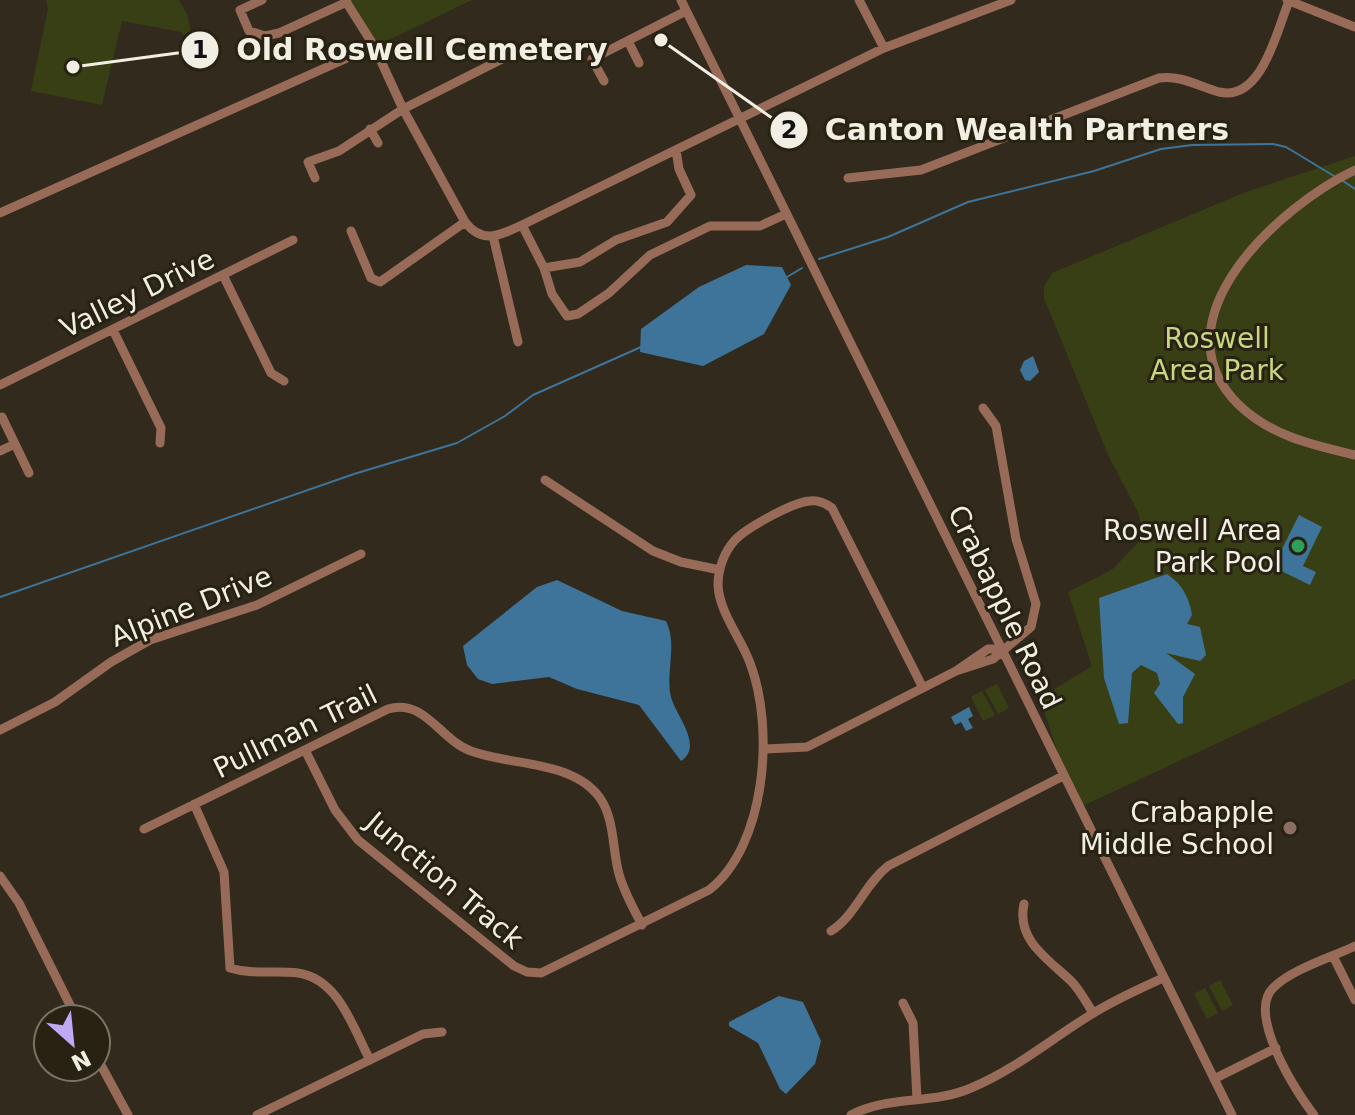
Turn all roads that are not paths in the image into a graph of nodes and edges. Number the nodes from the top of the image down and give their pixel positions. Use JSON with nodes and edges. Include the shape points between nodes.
{"nodes":[{"id":1,"x":262,"y":0,"type":"edge"},
{"id":2,"x":681,"y":0,"type":"edge"},
{"id":3,"x":859,"y":0,"type":"edge"},
{"id":4,"x":1011,"y":0,"type":"edge"},
{"id":5,"x":346,"y":1,"type":"edge"},
{"id":6,"x":1288,"y":1,"type":"edge"},
{"id":7,"x":686,"y":11,"type":"junction"},
{"id":8,"x":1355,"y":27,"type":"edge"},
{"id":9,"x":628,"y":41,"type":"junction"},
{"id":10,"x":374,"y":46,"type":"junction"},
{"id":11,"x":884,"y":48,"type":"junction"},
{"id":12,"x":508,"y":56,"type":"dead end"},
{"id":13,"x":639,"y":63,"type":"dead end"},
{"id":14,"x":604,"y":81,"type":"dead end"},
{"id":15,"x":403,"y":109,"type":"junction"},
{"id":16,"x":739,"y":119,"type":"junction"},
{"id":17,"x":370,"y":129,"type":"junction"},
{"id":18,"x":378,"y":143,"type":"dead end"},
{"id":19,"x":676,"y":150,"type":"junction"},
{"id":20,"x":1355,"y":170,"type":"edge"},
{"id":21,"x":315,"y":178,"type":"dead end"},
{"id":22,"x":848,"y":178,"type":"dead end"},
{"id":23,"x":0,"y":213,"type":"edge"},
{"id":24,"x":786,"y":214,"type":"junction"},
{"id":25,"x":465,"y":222,"type":"junction"},
{"id":26,"x":522,"y":225,"type":"junction"},
{"id":27,"x":351,"y":231,"type":"dead end"},
{"id":28,"x":493,"y":236,"type":"junction"},
{"id":29,"x":293,"y":240,"type":"dead end"},
{"id":30,"x":544,"y":268,"type":"junction"},
{"id":31,"x":223,"y":275,"type":"junction"},
{"id":32,"x":113,"y":330,"type":"junction"},
{"id":33,"x":518,"y":342,"type":"dead end"},
{"id":34,"x":284,"y":381,"type":"dead end"},
{"id":35,"x":0,"y":385,"type":"edge"},
{"id":36,"x":983,"y":408,"type":"dead end"},
{"id":37,"x":2,"y":417,"type":"edge"},
{"id":38,"x":160,"y":443,"type":"dead end"},
{"id":39,"x":15,"y":444,"type":"junction"},
{"id":40,"x":0,"y":451,"type":"edge"},
{"id":41,"x":1355,"y":455,"type":"edge"},
{"id":42,"x":29,"y":473,"type":"dead end"},
{"id":43,"x":545,"y":480,"type":"dead end"},
{"id":44,"x":361,"y":554,"type":"dead end"},
{"id":45,"x":720,"y":570,"type":"junction"},
{"id":46,"x":1002,"y":649,"type":"junction"},
{"id":47,"x":923,"y":688,"type":"junction"},
{"id":48,"x":0,"y":730,"type":"edge"},
{"id":49,"x":765,"y":749,"type":"junction"},
{"id":50,"x":305,"y":750,"type":"junction"},
{"id":51,"x":1063,"y":776,"type":"junction"},
{"id":52,"x":194,"y":804,"type":"junction"},
{"id":53,"x":144,"y":829,"type":"dead end"},
{"id":54,"x":0,"y":876,"type":"edge"},
{"id":55,"x":1024,"y":904,"type":"dead end"},
{"id":56,"x":642,"y":925,"type":"junction"},
{"id":57,"x":831,"y":931,"type":"dead end"},
{"id":58,"x":1355,"y":946,"type":"edge"},
{"id":59,"x":1333,"y":956,"type":"junction"},
{"id":60,"x":1163,"y":978,"type":"junction"},
{"id":61,"x":1355,"y":1000,"type":"edge"},
{"id":62,"x":69,"y":1003,"type":"edge"},
{"id":63,"x":903,"y":1003,"type":"dead end"},
{"id":64,"x":1093,"y":1013,"type":"junction"},
{"id":65,"x":442,"y":1032,"type":"dead end"},
{"id":66,"x":1276,"y":1048,"type":"junction"},
{"id":67,"x":370,"y":1060,"type":"junction"},
{"id":68,"x":1214,"y":1079,"type":"junction"},
{"id":69,"x":111,"y":1083,"type":"edge"},
{"id":70,"x":917,"y":1099,"type":"junction"},
{"id":71,"x":128,"y":1115,"type":"edge"},
{"id":72,"x":257,"y":1115,"type":"edge"},
{"id":73,"x":851,"y":1115,"type":"edge"},
{"id":74,"x":1232,"y":1115,"type":"edge"},
{"id":75,"x":1314,"y":1115,"type":"edge"}],
"edges":[{"from":1,"to":5,"type":"street","via":[[240,10],[249,31],[265,36]]},
{"from":2,"to":7,"type":"street","name":"Crabapple Road"},
{"from":3,"to":11,"type":"street"},
{"from":4,"to":11,"type":"street"},
{"from":5,"to":10,"type":"street"},
{"from":6,"to":8,"type":"street"},
{"from":6,"to":22,"type":"street","via":[[1258,74],[1240,90],[1221,92],[1181,78],[1159,78],[921,170]]},
{"from":7,"to":9,"type":"street"},
{"from":7,"to":16,"type":"street","name":"Crabapple Road"},
{"from":9,"to":13,"type":"street"},
{"from":9,"to":14,"type":"street","via":[[592,59]]},
{"from":10,"to":15,"type":"street"},
{"from":10,"to":23,"type":"street"},
{"from":11,"to":16,"type":"street"},
{"from":12,"to":15,"type":"street"},
{"from":15,"to":17,"type":"street"},
{"from":15,"to":25,"type":"street"},
{"from":16,"to":19,"type":"street"},
{"from":16,"to":24,"type":"street","name":"Crabapple Road"},
{"from":17,"to":18,"type":"street"},
{"from":17,"to":21,"type":"street","via":[[339,151],[308,162]]},
{"from":19,"to":26,"type":"street"},
{"from":19,"to":30,"type":"street","via":[[691,195],[667,222],[608,244],[580,262]]},
{"from":20,"to":41,"type":"street","via":[[1265,232],[1229,278],[1212,338],[1219,373],[1239,405],[1291,438]]},
{"from":24,"to":30,"type":"street","via":[[760,226],[702,230],[643,260],[578,314],[567,316],[552,294]]},
{"from":24,"to":46,"type":"street","name":"Crabapple Road"},
{"from":25,"to":27,"type":"street","via":[[380,282],[371,278]]},
{"from":25,"to":28,"type":"street","via":[[474,234]]},
{"from":26,"to":28,"type":"street"},
{"from":26,"to":30,"type":"street"},
{"from":28,"to":33,"type":"street"},
{"from":29,"to":31,"type":"street","name":"Valley Drive"},
{"from":31,"to":32,"type":"street","name":"Valley Drive"},
{"from":31,"to":34,"type":"street","via":[[271,373]]},
{"from":32,"to":35,"type":"street","name":"Valley Drive"},
{"from":32,"to":38,"type":"street","via":[[161,428]]},
{"from":36,"to":46,"type":"street","via":[[996,426],[1016,539],[1036,604],[1027,633]]},
{"from":37,"to":39,"type":"street"},
{"from":39,"to":40,"type":"street"},
{"from":39,"to":42,"type":"street"},
{"from":43,"to":45,"type":"street","via":[[653,551]]},
{"from":44,"to":48,"type":"street","name":"Alpine Drive","via":[[257,605],[150,640],[55,702]]},
{"from":45,"to":47,"type":"street","via":[[729,547],[747,530],[804,502],[822,502],[838,516]]},
{"from":45,"to":49,"type":"street","name":"Junction Track","via":[[721,602],[759,689]]},
{"from":46,"to":47,"type":"street","via":[[988,649]]},
{"from":46,"to":51,"type":"street","name":"Crabapple Road"},
{"from":47,"to":49,"type":"street","via":[[807,747]]},
{"from":49,"to":56,"type":"street","name":"Junction Track","via":[[745,843],[732,868],[709,890]]},
{"from":50,"to":52,"type":"street","name":"Pullman Trail"},
{"from":50,"to":56,"type":"street","name":"Junction Track","via":[[335,810],[358,840],[520,970],[549,971]]},
{"from":50,"to":56,"type":"street","name":"Pullman Trail","via":[[388,709],[405,706],[421,712],[466,749],[576,777],[606,809],[620,876]]},
{"from":51,"to":57,"type":"street","via":[[888,866],[869,884],[848,918]]},
{"from":51,"to":60,"type":"street","name":"Crabapple Road"},
{"from":52,"to":53,"type":"street","name":"Pullman Trail"},
{"from":52,"to":67,"type":"street","via":[[224,872],[230,968],[298,973],[321,982],[340,1001]]},
{"from":54,"to":62,"type":"street"},
{"from":55,"to":64,"type":"street","via":[[1023,923],[1030,941],[1073,984]]},
{"from":58,"to":59,"type":"street"},
{"from":59,"to":61,"type":"street"},
{"from":59,"to":66,"type":"street","via":[[1268,994],[1263,1018]]},
{"from":60,"to":64,"type":"street"},
{"from":60,"to":68,"type":"street","name":"Crabapple Road"},
{"from":63,"to":70,"type":"street","via":[[913,1023]]},
{"from":64,"to":70,"type":"street","via":[[1034,1055],[972,1088]]},
{"from":65,"to":67,"type":"street","via":[[423,1034]]},
{"from":66,"to":68,"type":"street"},
{"from":66,"to":75,"type":"street"},
{"from":67,"to":72,"type":"street"},
{"from":68,"to":74,"type":"street","name":"Crabapple Road"},
{"from":69,"to":71,"type":"street"},
{"from":70,"to":73,"type":"street","via":[[886,1102]]}]}
